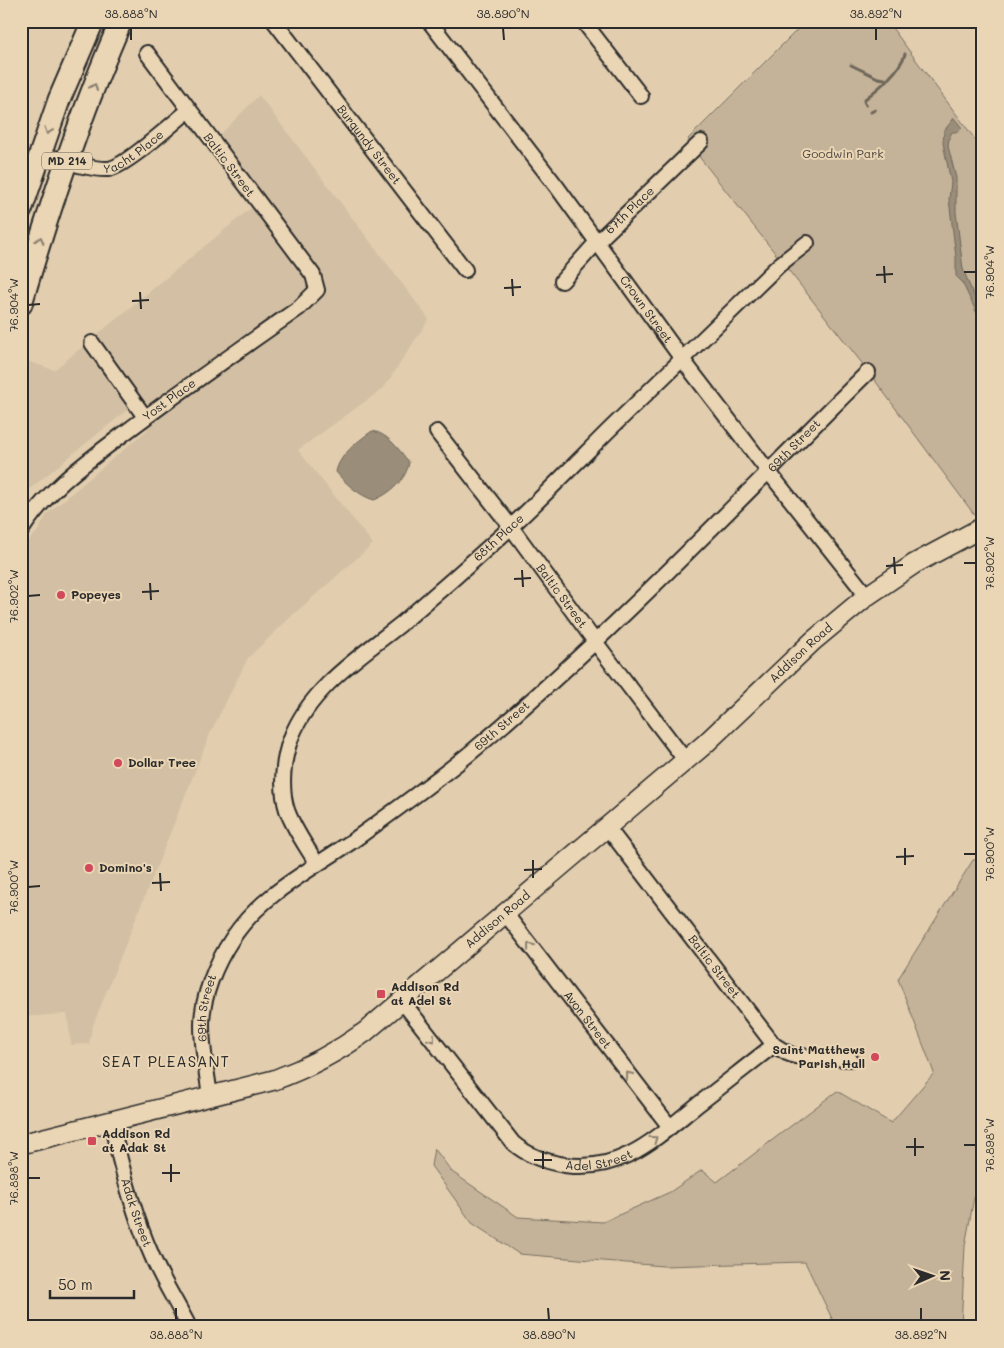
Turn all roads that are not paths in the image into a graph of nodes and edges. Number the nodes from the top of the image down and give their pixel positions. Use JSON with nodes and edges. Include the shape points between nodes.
{"nodes":[{"id":1,"x":92,"y":21,"type":"edge"},
{"id":2,"x":121,"y":21,"type":"edge"},
{"id":3,"x":274,"y":21,"type":"edge"},
{"id":4,"x":428,"y":21,"type":"edge"},
{"id":5,"x":583,"y":21,"type":"edge"},
{"id":6,"x":147,"y":54,"type":"dead end"},
{"id":7,"x":641,"y":96,"type":"dead end"},
{"id":8,"x":188,"y":111,"type":"junction"},
{"id":9,"x":701,"y":142,"type":"dead end"},
{"id":10,"x":40,"y":154,"type":"junction"},
{"id":11,"x":66,"y":162,"type":"junction"},
{"id":12,"x":21,"y":210,"type":"edge"},
{"id":13,"x":596,"y":243,"type":"junction"},
{"id":14,"x":807,"y":243,"type":"dead end"},
{"id":15,"x":465,"y":270,"type":"dead end"},
{"id":16,"x":313,"y":275,"type":"joint"},
{"id":17,"x":562,"y":281,"type":"dead end"},
{"id":18,"x":21,"y":304,"type":"edge"},
{"id":19,"x":92,"y":343,"type":"dead end"},
{"id":20,"x":682,"y":359,"type":"junction"},
{"id":21,"x":868,"y":372,"type":"dead end"},
{"id":22,"x":145,"y":417,"type":"junction"},
{"id":23,"x":438,"y":432,"type":"dead end"},
{"id":24,"x":768,"y":470,"type":"junction"},
{"id":25,"x":511,"y":527,"type":"junction"},
{"id":26,"x":983,"y":527,"type":"edge"},
{"id":27,"x":21,"y":531,"type":"edge"},
{"id":28,"x":867,"y":596,"type":"junction"},
{"id":29,"x":596,"y":643,"type":"junction"},
{"id":30,"x":686,"y":761,"type":"junction"},
{"id":31,"x":607,"y":827,"type":"junction"},
{"id":32,"x":317,"y":864,"type":"junction"},
{"id":33,"x":505,"y":913,"type":"junction"},
{"id":34,"x":402,"y":1001,"type":"junction"},
{"id":35,"x":774,"y":1045,"type":"junction"},
{"id":36,"x":850,"y":1059,"type":"dead end"},
{"id":37,"x":210,"y":1096,"type":"junction"},
{"id":38,"x":111,"y":1121,"type":"junction"},
{"id":39,"x":670,"y":1127,"type":"junction"},
{"id":40,"x":21,"y":1144,"type":"edge"},
{"id":41,"x":187,"y":1324,"type":"edge"}],
"edges":[{"from":1,"to":10,"type":"main road","number":"MD 214","one_way":true},
{"from":11,"to":2,"type":"main road","number":"MD 214","one_way":true},
{"from":3,"to":15,"type":"street","name":"Burgundy Street"},
{"from":4,"to":13,"type":"street","name":"Crown Street","via":[[557,187]]},
{"from":5,"to":7,"type":"street"},
{"from":6,"to":8,"type":"street","name":"Baltic Street"},
{"from":8,"to":11,"type":"street","name":"Yacht Place","via":[[111,169]]},
{"from":8,"to":16,"type":"street","name":"Baltic Street"},
{"from":9,"to":13,"type":"street","name":"67th Place"},
{"from":10,"to":11,"type":"street","name":"Yacht Place"},
{"from":10,"to":12,"type":"main road","number":"MD 214"},
{"from":18,"to":11,"type":"main road","number":"MD 214","one_way":true},
{"from":13,"to":17,"type":"street","name":"67th Place"},
{"from":13,"to":20,"type":"street","name":"Crown Street"},
{"from":14,"to":20,"type":"street","name":"68th Place","via":[[779,265]]},
{"from":16,"to":22,"type":"street","name":"Yost Place","via":[[317,290],[307,302]]},
{"from":19,"to":22,"type":"street"},
{"from":20,"to":24,"type":"street","name":"Crown Street"},
{"from":20,"to":25,"type":"street","name":"68th Place"},
{"from":21,"to":24,"type":"street","name":"69th Street"},
{"from":22,"to":27,"type":"street","name":"Yost Place","via":[[63,480]]},
{"from":23,"to":25,"type":"street","name":"Baltic Street"},
{"from":24,"to":28,"type":"street","name":"Crown Street"},
{"from":24,"to":29,"type":"street","name":"69th Street"},
{"from":25,"to":29,"type":"street","name":"Baltic Street"},
{"from":25,"to":32,"type":"street","name":"68th Place","via":[[345,669],[322,691],[298,722],[286,758],[284,792],[287,811]]},
{"from":26,"to":28,"type":"main road","name":"Addison Road","via":[[914,564]]},
{"from":28,"to":30,"type":"main road","name":"Addison Road","via":[[813,640]]},
{"from":29,"to":30,"type":"street","name":"Baltic Street"},
{"from":29,"to":32,"type":"street","name":"69th Street","via":[[468,754],[353,841]]},
{"from":30,"to":31,"type":"main road","name":"Addison Road"},
{"from":31,"to":33,"type":"main road","name":"Addison Road"},
{"from":31,"to":35,"type":"street","name":"Baltic Street"},
{"from":32,"to":37,"type":"street","name":"69th Street","via":[[254,911],[232,939],[215,972],[202,1024]]},
{"from":33,"to":34,"type":"main road","name":"Addison Road"},
{"from":39,"to":33,"type":"street","name":"Avon Street","one_way":true},
{"from":34,"to":37,"type":"main road","name":"Addison Road","via":[[345,1047],[322,1060],[274,1080]]},
{"from":34,"to":39,"type":"street","name":"Adel Street","one_way":true,"via":[[506,1135],[537,1158],[573,1166],[606,1164],[630,1155]]},
{"from":35,"to":36,"type":"street","name":"Baltic Street","via":[[795,1056]]},
{"from":35,"to":39,"type":"street","name":"Adel Street"},
{"from":37,"to":38,"type":"main road","name":"Addison Road"},
{"from":38,"to":40,"type":"main road","name":"Addison Road"},
{"from":38,"to":41,"type":"street","name":"Adak Street","via":[[142,1232]]}]}
